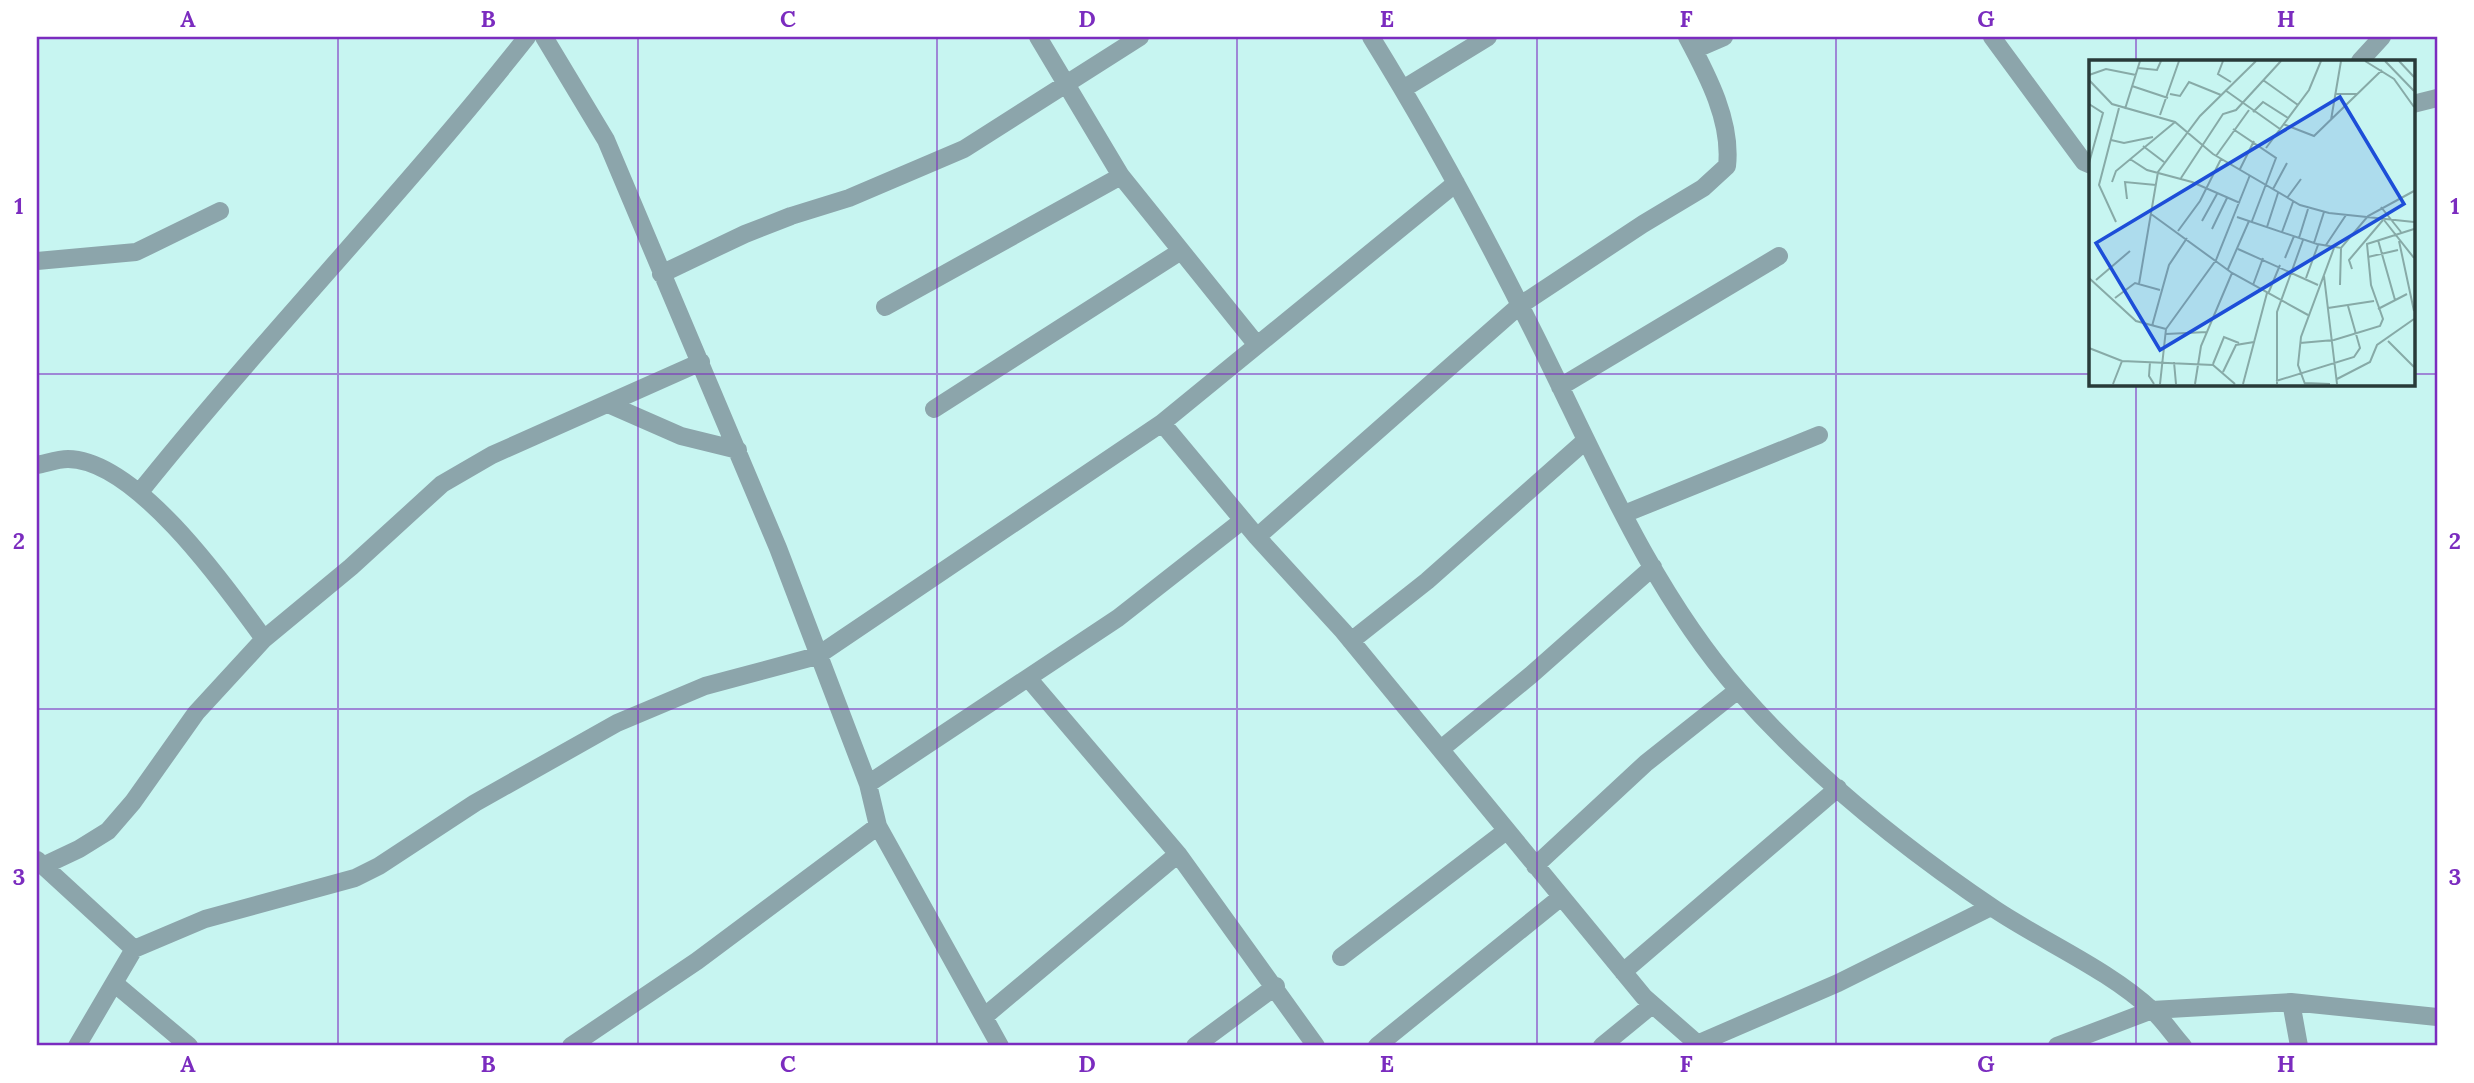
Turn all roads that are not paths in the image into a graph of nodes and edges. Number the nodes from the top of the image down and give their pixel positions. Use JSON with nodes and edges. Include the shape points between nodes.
{"nodes":[{"id":1,"x":527,"y":37,"type":"edge"},
{"id":2,"x":544,"y":37,"type":"edge"},
{"id":3,"x":1038,"y":37,"type":"edge"},
{"id":4,"x":1140,"y":37,"type":"edge"},
{"id":5,"x":1371,"y":37,"type":"edge"},
{"id":6,"x":1488,"y":37,"type":"edge"},
{"id":7,"x":1724,"y":37,"type":"edge"},
{"id":8,"x":1993,"y":37,"type":"edge"},
{"id":9,"x":2382,"y":37,"type":"edge"},
{"id":10,"x":1690,"y":43,"type":"edge"},
{"id":11,"x":2361,"y":60,"type":"edge"},
{"id":12,"x":1067,"y":83,"type":"junction"},
{"id":13,"x":1403,"y":89,"type":"junction"},
{"id":14,"x":2437,"y":98,"type":"edge"},
{"id":15,"x":2414,"y":104,"type":"edge"},
{"id":16,"x":2089,"y":164,"type":"edge"},
{"id":17,"x":1121,"y":176,"type":"junction"},
{"id":18,"x":1456,"y":183,"type":"junction"},
{"id":19,"x":220,"y":211,"type":"dead end"},
{"id":20,"x":1181,"y":251,"type":"junction"},
{"id":21,"x":1779,"y":256,"type":"dead end"},
{"id":22,"x":37,"y":261,"type":"edge"},
{"id":23,"x":661,"y":274,"type":"junction"},
{"id":24,"x":1519,"y":306,"type":"junction"},
{"id":25,"x":885,"y":307,"type":"dead end"},
{"id":26,"x":1257,"y":345,"type":"junction"},
{"id":27,"x":701,"y":362,"type":"junction"},
{"id":28,"x":1560,"y":387,"type":"junction"},
{"id":29,"x":608,"y":404,"type":"junction"},
{"id":30,"x":934,"y":409,"type":"dead end"},
{"id":31,"x":1162,"y":423,"type":"junction"},
{"id":32,"x":1819,"y":435,"type":"dead end"},
{"id":33,"x":1585,"y":441,"type":"junction"},
{"id":34,"x":738,"y":450,"type":"junction"},
{"id":35,"x":37,"y":465,"type":"edge"},
{"id":36,"x":139,"y":493,"type":"junction"},
{"id":37,"x":1625,"y":514,"type":"junction"},
{"id":38,"x":1243,"y":520,"type":"junction"},
{"id":39,"x":1257,"y":537,"type":"junction"},
{"id":40,"x":1653,"y":567,"type":"junction"},
{"id":41,"x":264,"y":639,"type":"junction"},
{"id":42,"x":1351,"y":641,"type":"junction"},
{"id":43,"x":817,"y":656,"type":"junction"},
{"id":44,"x":1028,"y":678,"type":"junction"},
{"id":45,"x":1738,"y":690,"type":"junction"},
{"id":46,"x":1441,"y":749,"type":"junction"},
{"id":47,"x":868,"y":784,"type":"junction"},
{"id":48,"x":1838,"y":788,"type":"junction"},
{"id":49,"x":878,"y":826,"type":"junction"},
{"id":50,"x":1506,"y":831,"type":"junction"},
{"id":51,"x":1178,"y":854,"type":"junction"},
{"id":52,"x":40,"y":863,"type":"edge"},
{"id":53,"x":1535,"y":866,"type":"junction"},
{"id":54,"x":1560,"y":898,"type":"junction"},
{"id":55,"x":1991,"y":906,"type":"junction"},
{"id":56,"x":134,"y":949,"type":"junction"},
{"id":57,"x":1340,"y":957,"type":"dead end"},
{"id":58,"x":1623,"y":972,"type":"junction"},
{"id":59,"x":114,"y":983,"type":"junction"},
{"id":60,"x":1276,"y":986,"type":"junction"},
{"id":61,"x":2291,"y":1002,"type":"junction"},
{"id":62,"x":1653,"y":1005,"type":"junction"},
{"id":63,"x":2152,"y":1010,"type":"junction"},
{"id":64,"x":985,"y":1016,"type":"junction"},
{"id":65,"x":2437,"y":1017,"type":"edge"},
{"id":66,"x":1699,"y":1045,"type":"edge"},
{"id":67,"x":77,"y":1046,"type":"edge"},
{"id":68,"x":189,"y":1046,"type":"edge"},
{"id":69,"x":571,"y":1046,"type":"edge"},
{"id":70,"x":1000,"y":1046,"type":"edge"},
{"id":71,"x":1195,"y":1046,"type":"edge"},
{"id":72,"x":1317,"y":1046,"type":"edge"},
{"id":73,"x":1377,"y":1046,"type":"edge"},
{"id":74,"x":1602,"y":1046,"type":"edge"},
{"id":75,"x":2057,"y":1046,"type":"edge"},
{"id":76,"x":2183,"y":1046,"type":"edge"},
{"id":77,"x":2299,"y":1046,"type":"edge"}],
"edges":[{"from":1,"to":36,"type":"street","via":[[460,121],[221,391]]},
{"from":2,"to":23,"type":"street","via":[[606,140]]},
{"from":3,"to":12,"type":"street"},
{"from":4,"to":12,"type":"street"},
{"from":5,"to":13,"type":"street"},
{"from":6,"to":13,"type":"street"},
{"from":7,"to":10,"type":"street"},
{"from":8,"to":16,"type":"street"},
{"from":9,"to":11,"type":"street"},
{"from":10,"to":24,"type":"street","via":[[1730,143],[1727,166],[1703,188]]},
{"from":12,"to":17,"type":"street"},
{"from":12,"to":23,"type":"street","via":[[964,149],[849,198],[745,234]]},
{"from":13,"to":18,"type":"street"},
{"from":14,"to":15,"type":"street"},
{"from":17,"to":20,"type":"street"},
{"from":17,"to":25,"type":"street"},
{"from":18,"to":24,"type":"street"},
{"from":18,"to":26,"type":"street"},
{"from":19,"to":22,"type":"street","via":[[136,252]]},
{"from":20,"to":26,"type":"street"},
{"from":20,"to":30,"type":"street"},
{"from":21,"to":28,"type":"street"},
{"from":23,"to":27,"type":"street"},
{"from":24,"to":28,"type":"street"},
{"from":24,"to":39,"type":"street"},
{"from":26,"to":31,"type":"street"},
{"from":27,"to":29,"type":"street"},
{"from":27,"to":34,"type":"street"},
{"from":28,"to":33,"type":"street"},
{"from":29,"to":34,"type":"street","via":[[681,436]]},
{"from":29,"to":41,"type":"street","via":[[492,455],[442,484]]},
{"from":31,"to":38,"type":"street"},
{"from":31,"to":43,"type":"street"},
{"from":32,"to":37,"type":"street"},
{"from":33,"to":37,"type":"street"},
{"from":33,"to":42,"type":"street","via":[[1427,581]]},
{"from":34,"to":43,"type":"street"},
{"from":35,"to":36,"type":"street","via":[[69,459],[109,471]]},
{"from":36,"to":41,"type":"street","via":[[209,564]]},
{"from":37,"to":40,"type":"street"},
{"from":38,"to":39,"type":"street"},
{"from":38,"to":44,"type":"street","via":[[1118,618]]},
{"from":39,"to":42,"type":"street"},
{"from":40,"to":45,"type":"street"},
{"from":40,"to":46,"type":"street"},
{"from":41,"to":52,"type":"street","via":[[196,713],[108,831],[79,849]]},
{"from":42,"to":46,"type":"street"},
{"from":43,"to":47,"type":"street"},
{"from":43,"to":56,"type":"street","via":[[705,686],[638,713],[475,803],[355,878],[205,919]]},
{"from":44,"to":47,"type":"street"},
{"from":44,"to":51,"type":"street"},
{"from":45,"to":48,"type":"street"},
{"from":45,"to":53,"type":"street","via":[[1646,763]]},
{"from":46,"to":50,"type":"street"},
{"from":47,"to":49,"type":"street"},
{"from":48,"to":55,"type":"street","via":[[1875,821]]},
{"from":48,"to":58,"type":"street"},
{"from":49,"to":64,"type":"street"},
{"from":49,"to":69,"type":"street","via":[[697,961]]},
{"from":50,"to":53,"type":"street"},
{"from":50,"to":57,"type":"street"},
{"from":51,"to":60,"type":"street"},
{"from":51,"to":64,"type":"street"},
{"from":52,"to":56,"type":"street"},
{"from":53,"to":54,"type":"street"},
{"from":54,"to":58,"type":"street"},
{"from":54,"to":73,"type":"street"},
{"from":55,"to":63,"type":"street","via":[[2073,954]]},
{"from":55,"to":66,"type":"street","via":[[1874,966]]},
{"from":56,"to":59,"type":"street"},
{"from":58,"to":62,"type":"street"},
{"from":59,"to":67,"type":"street"},
{"from":59,"to":68,"type":"street"},
{"from":60,"to":71,"type":"street"},
{"from":60,"to":72,"type":"street"},
{"from":61,"to":63,"type":"street"},
{"from":61,"to":65,"type":"street"},
{"from":61,"to":77,"type":"street"},
{"from":62,"to":66,"type":"street"},
{"from":62,"to":74,"type":"street"},
{"from":63,"to":75,"type":"street"},
{"from":63,"to":76,"type":"street"},
{"from":64,"to":70,"type":"street"}]}
